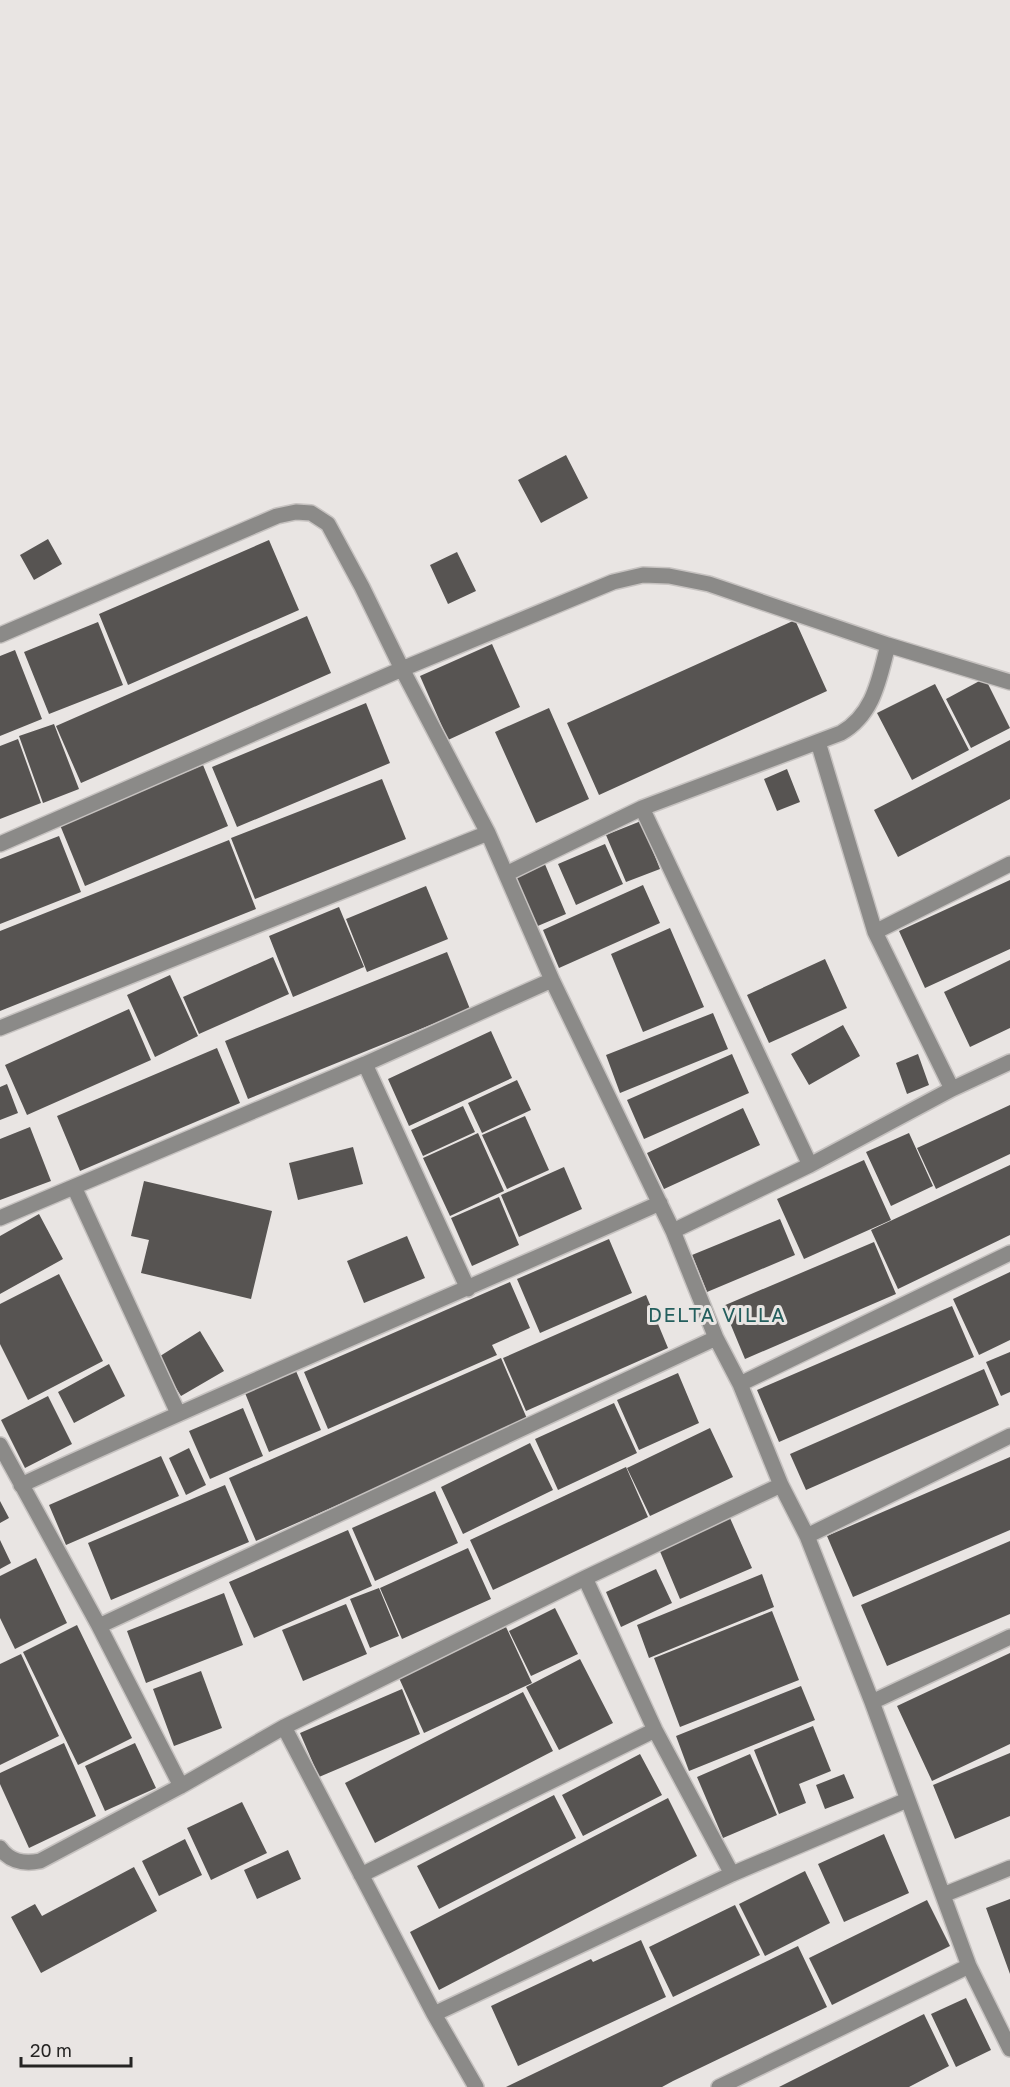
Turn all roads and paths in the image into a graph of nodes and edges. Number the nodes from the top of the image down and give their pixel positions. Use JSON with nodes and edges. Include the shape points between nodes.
{"nodes":[{"id":1,"x":0,"y":635,"type":"edge"},
{"id":2,"x":888,"y":645,"type":"junction"},
{"id":3,"x":402,"y":669,"type":"junction"},
{"id":4,"x":1010,"y":682,"type":"edge"},
{"id":5,"x":818,"y":742,"type":"junction"},
{"id":6,"x":642,"y":808,"type":"junction"},
{"id":7,"x":488,"y":833,"type":"junction"},
{"id":8,"x":0,"y":844,"type":"edge"},
{"id":9,"x":1010,"y":864,"type":"edge"},
{"id":10,"x":506,"y":874,"type":"junction"},
{"id":11,"x":875,"y":932,"type":"junction"},
{"id":12,"x":552,"y":980,"type":"junction"},
{"id":13,"x":0,"y":1028,"type":"edge"},
{"id":14,"x":1010,"y":1062,"type":"edge"},
{"id":15,"x":365,"y":1064,"type":"junction"},
{"id":16,"x":952,"y":1089,"type":"junction"},
{"id":17,"x":810,"y":1165,"type":"junction"},
{"id":18,"x":74,"y":1187,"type":"junction"},
{"id":19,"x":660,"y":1203,"type":"junction"},
{"id":20,"x":0,"y":1218,"type":"edge"},
{"id":21,"x":673,"y":1230,"type":"junction"},
{"id":22,"x":1010,"y":1253,"type":"edge"},
{"id":23,"x":468,"y":1289,"type":"junction"},
{"id":24,"x":716,"y":1338,"type":"junction"},
{"id":25,"x":740,"y":1384,"type":"junction"},
{"id":26,"x":178,"y":1413,"type":"junction"},
{"id":27,"x":1010,"y":1436,"type":"edge"},
{"id":28,"x":0,"y":1445,"type":"edge"},
{"id":29,"x":21,"y":1485,"type":"junction"},
{"id":30,"x":781,"y":1485,"type":"junction"},
{"id":31,"x":807,"y":1536,"type":"junction"},
{"id":32,"x":585,"y":1578,"type":"junction"},
{"id":33,"x":99,"y":1626,"type":"junction"},
{"id":34,"x":1010,"y":1637,"type":"edge"},
{"id":35,"x":872,"y":1702,"type":"junction"},
{"id":36,"x":284,"y":1727,"type":"junction"},
{"id":37,"x":655,"y":1730,"type":"junction"},
{"id":38,"x":181,"y":1786,"type":"junction"},
{"id":39,"x":907,"y":1800,"type":"junction"},
{"id":40,"x":0,"y":1848,"type":"edge"},
{"id":41,"x":1010,"y":1868,"type":"edge"},
{"id":42,"x":732,"y":1874,"type":"junction"},
{"id":43,"x":361,"y":1875,"type":"junction"},
{"id":44,"x":943,"y":1895,"type":"junction"},
{"id":45,"x":969,"y":1966,"type":"junction"},
{"id":46,"x":434,"y":2014,"type":"junction"},
{"id":47,"x":1010,"y":2049,"type":"edge"},
{"id":48,"x":476,"y":2087,"type":"edge"},
{"id":49,"x":719,"y":2087,"type":"edge"}],
"edges":[{"from":1,"to":3,"type":"street","via":[[277,516],[311,513],[328,524]]},
{"from":2,"to":3,"type":"street","via":[[709,584],[643,575],[614,582]]},
{"from":2,"to":4,"type":"street"},
{"from":2,"to":5,"type":"street","via":[[876,690],[856,724]]},
{"from":3,"to":7,"type":"street"},
{"from":3,"to":8,"type":"street"},
{"from":5,"to":6,"type":"street"},
{"from":5,"to":11,"type":"street"},
{"from":6,"to":10,"type":"street"},
{"from":6,"to":17,"type":"street"},
{"from":7,"to":10,"type":"street"},
{"from":7,"to":13,"type":"street"},
{"from":9,"to":11,"type":"street"},
{"from":10,"to":12,"type":"street"},
{"from":11,"to":16,"type":"street"},
{"from":12,"to":15,"type":"street"},
{"from":12,"to":19,"type":"street"},
{"from":14,"to":16,"type":"street"},
{"from":15,"to":18,"type":"street"},
{"from":15,"to":23,"type":"street"},
{"from":16,"to":17,"type":"street"},
{"from":17,"to":21,"type":"street"},
{"from":18,"to":20,"type":"street"},
{"from":18,"to":26,"type":"street"},
{"from":19,"to":21,"type":"street"},
{"from":19,"to":23,"type":"street"},
{"from":21,"to":24,"type":"street"},
{"from":22,"to":25,"type":"street"},
{"from":23,"to":26,"type":"street"},
{"from":24,"to":25,"type":"street"},
{"from":24,"to":33,"type":"street"},
{"from":25,"to":30,"type":"street"},
{"from":26,"to":29,"type":"street"},
{"from":27,"to":31,"type":"street"},
{"from":28,"to":29,"type":"street"},
{"from":29,"to":33,"type":"street"},
{"from":30,"to":31,"type":"street"},
{"from":30,"to":32,"type":"street"},
{"from":31,"to":35,"type":"street"},
{"from":32,"to":36,"type":"street"},
{"from":32,"to":37,"type":"street"},
{"from":33,"to":38,"type":"street"},
{"from":34,"to":35,"type":"street"},
{"from":35,"to":39,"type":"street"},
{"from":36,"to":38,"type":"street"},
{"from":36,"to":43,"type":"street"},
{"from":37,"to":42,"type":"street"},
{"from":37,"to":43,"type":"street"},
{"from":38,"to":40,"type":"street","via":[[40,1861],[16,1862]]},
{"from":39,"to":42,"type":"street"},
{"from":39,"to":44,"type":"street"},
{"from":41,"to":44,"type":"street"},
{"from":42,"to":46,"type":"street"},
{"from":43,"to":46,"type":"street"},
{"from":44,"to":45,"type":"street"},
{"from":45,"to":47,"type":"street"},
{"from":45,"to":49,"type":"street"},
{"from":46,"to":48,"type":"street"}]}
